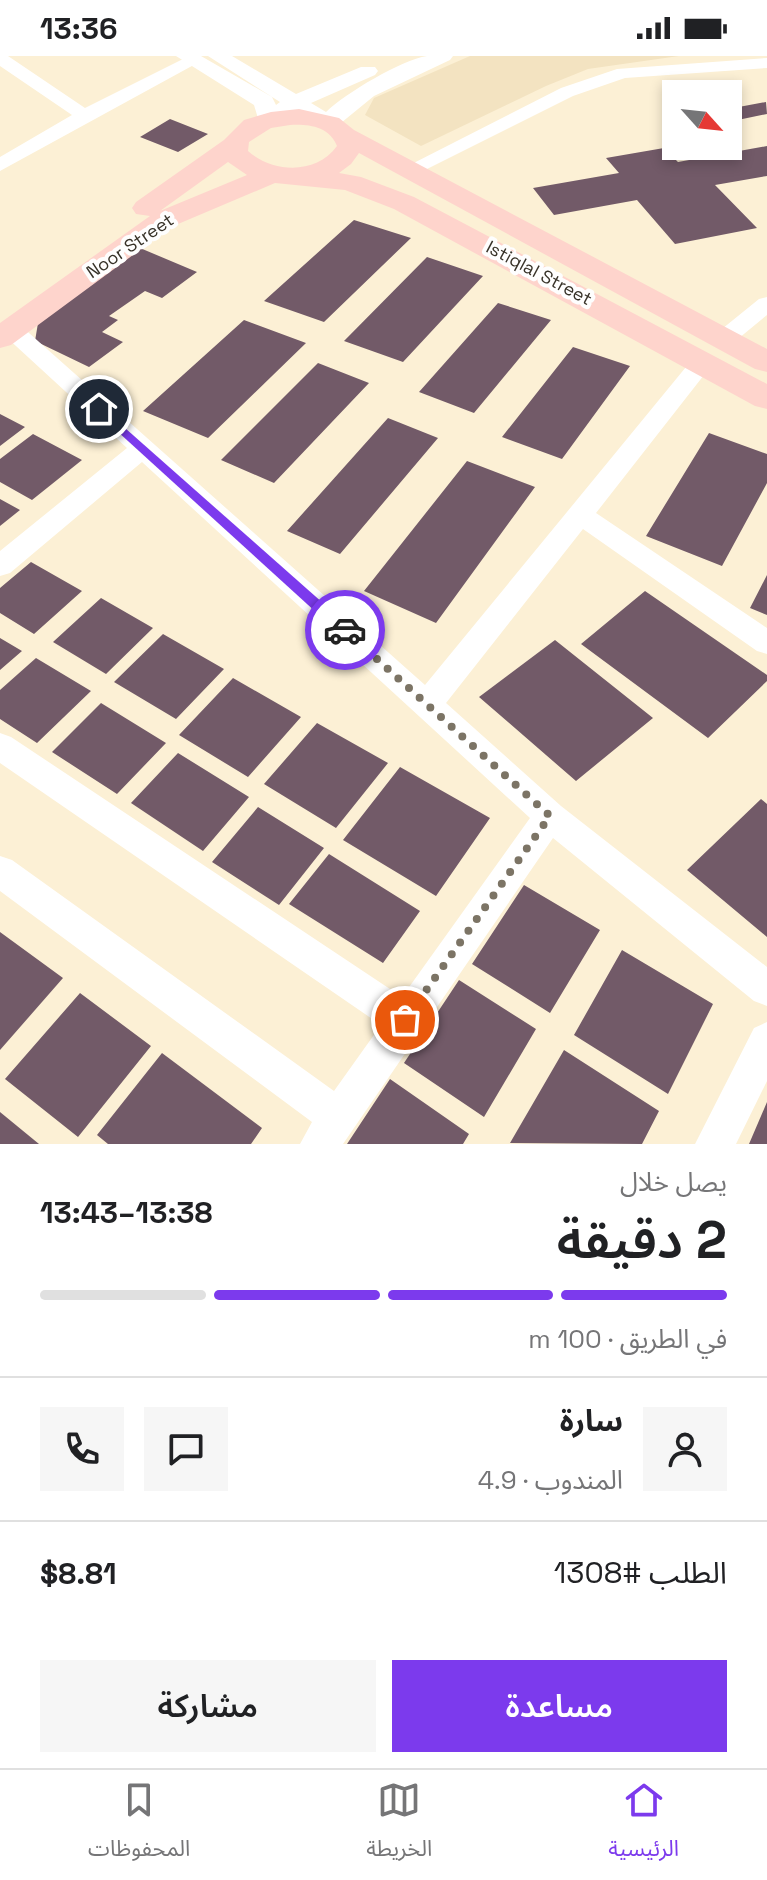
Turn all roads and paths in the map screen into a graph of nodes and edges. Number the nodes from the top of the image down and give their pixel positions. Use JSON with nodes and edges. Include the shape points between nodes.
{"nodes":[{"id":1,"x":218,"y":56,"type":"edge"},
{"id":2,"x":401,"y":56,"type":"edge"},
{"id":3,"x":443,"y":56,"type":"edge"},
{"id":4,"x":0,"y":58,"type":"edge"},
{"id":5,"x":190,"y":58,"type":"edge"},
{"id":6,"x":767,"y":63,"type":"edge"},
{"id":7,"x":0,"y":73,"type":"edge"},
{"id":8,"x":46,"y":89,"type":"junction"},
{"id":9,"x":297,"y":101,"type":"junction"},
{"id":10,"x":84,"y":115,"type":"junction"},
{"id":11,"x":268,"y":120,"type":"junction"},
{"id":12,"x":338,"y":129,"type":"junction"},
{"id":13,"x":234,"y":145,"type":"junction"},
{"id":14,"x":0,"y":165,"type":"edge"},
{"id":15,"x":408,"y":171,"type":"junction"},
{"id":16,"x":286,"y":175,"type":"junction"},
{"id":17,"x":767,"y":304,"type":"edge"},
{"id":18,"x":4,"y":327,"type":"edge"},
{"id":19,"x":725,"y":338,"type":"junction"},
{"id":20,"x":703,"y":361,"type":"junction"},
{"id":21,"x":767,"y":362,"type":"edge"},
{"id":22,"x":767,"y":398,"type":"edge"},
{"id":23,"x":143,"y":448,"type":"junction"},
{"id":24,"x":582,"y":516,"type":"junction"},
{"id":25,"x":0,"y":566,"type":"edge"},
{"id":26,"x":767,"y":643,"type":"edge"},
{"id":27,"x":427,"y":705,"type":"junction"},
{"id":28,"x":0,"y":746,"type":"edge"},
{"id":29,"x":550,"y":816,"type":"junction"},
{"id":30,"x":0,"y":871,"type":"edge"},
{"id":31,"x":767,"y":989,"type":"edge"},
{"id":32,"x":405,"y":1020,"type":"junction"},
{"id":33,"x":767,"y":1041,"type":"edge"},
{"id":34,"x":329,"y":1131,"type":"edge"},
{"id":35,"x":715,"y":1144,"type":"edge"}],
"edges":[{"from":1,"to":9,"type":"street"},
{"from":2,"to":9,"type":"street"},
{"from":3,"to":12,"type":"street","via":[[343,106]]},
{"from":4,"to":8,"type":"street"},
{"from":5,"to":10,"type":"street"},
{"from":5,"to":11,"type":"street","via":[[264,102]]},
{"from":6,"to":15,"type":"street","via":[[623,73],[567,92]]},
{"from":7,"to":8,"type":"street"},
{"from":8,"to":10,"type":"street"},
{"from":9,"to":11,"type":"street"},
{"from":9,"to":12,"type":"street"},
{"from":10,"to":14,"type":"street"},
{"from":11,"to":12,"type":"main road","via":[[299,117]]},
{"from":11,"to":13,"type":"main road","name":"Noor Street","via":[[245,130]]},
{"from":12,"to":15,"type":"main road","name":"Istiqlal Street"},
{"from":12,"to":16,"type":"main road","name":"Noor Street","via":[[350,146],[346,156],[335,164]]},
{"from":13,"to":16,"type":"main road","via":[[242,163]]},
{"from":13,"to":18,"type":"main road","name":"Noor Street"},
{"from":15,"to":19,"type":"main road","name":"Istiqlal Street"},
{"from":16,"to":18,"type":"main road","name":"Noor Street","via":[[161,221]]},
{"from":16,"to":20,"type":"main road","name":"Istiqlal Street","via":[[351,183],[404,203]]},
{"from":17,"to":19,"type":"street"},
{"from":18,"to":23,"type":"street"},
{"from":19,"to":21,"type":"main road","name":"Istiqlal Street"},
{"from":20,"to":22,"type":"main road","name":"Istiqlal Street"},
{"from":20,"to":24,"type":"street"},
{"from":23,"to":25,"type":"street"},
{"from":23,"to":27,"type":"street"},
{"from":24,"to":26,"type":"street"},
{"from":24,"to":27,"type":"street"},
{"from":27,"to":29,"type":"street"},
{"from":28,"to":32,"type":"street"},
{"from":29,"to":31,"type":"street"},
{"from":29,"to":32,"type":"street"},
{"from":30,"to":34,"type":"street"},
{"from":32,"to":34,"type":"street"},
{"from":33,"to":35,"type":"street"}]}
